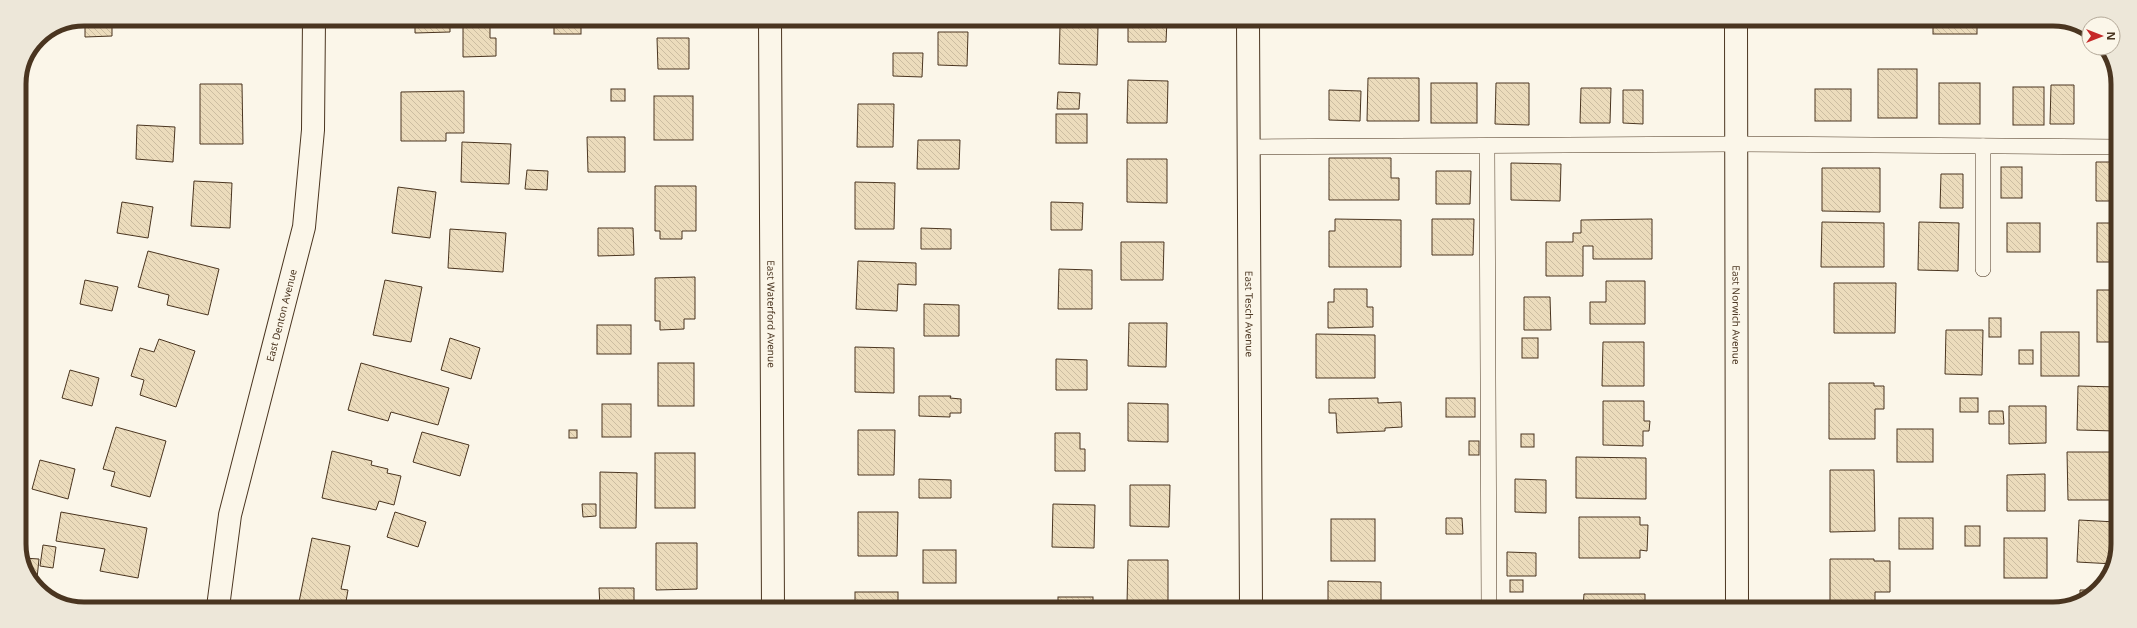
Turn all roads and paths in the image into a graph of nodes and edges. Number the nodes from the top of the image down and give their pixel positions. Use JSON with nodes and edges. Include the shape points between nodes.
{"nodes":[{"id":1,"x":314,"y":26,"type":"edge"},
{"id":2,"x":770,"y":26,"type":"edge"},
{"id":3,"x":1248,"y":26,"type":"edge"},
{"id":4,"x":1736,"y":26,"type":"edge"},
{"id":5,"x":1735,"y":144,"type":"junction"},
{"id":6,"x":1488,"y":146,"type":"junction"},
{"id":7,"x":1983,"y":146,"type":"junction"},
{"id":8,"x":1248,"y":147,"type":"junction"},
{"id":9,"x":2111,"y":147,"type":"edge"},
{"id":10,"x":1983,"y":269,"type":"dead end"},
{"id":11,"x":219,"y":602,"type":"edge"},
{"id":12,"x":773,"y":602,"type":"edge"},
{"id":13,"x":1251,"y":602,"type":"edge"},
{"id":14,"x":1489,"y":602,"type":"edge"},
{"id":15,"x":1737,"y":602,"type":"edge"}],
"edges":[{"from":1,"to":11,"type":"street","name":"East Denton Avenue","via":[[313,130],[304,227],[230,515]]},
{"from":2,"to":12,"type":"street","name":"East Waterford Avenue"},
{"from":3,"to":8,"type":"street","name":"East Tesch Avenue"},
{"from":4,"to":5,"type":"street","name":"East Norwich Avenue"},
{"from":5,"to":6,"type":"lane"},
{"from":5,"to":7,"type":"lane"},
{"from":5,"to":15,"type":"street","name":"East Norwich Avenue"},
{"from":6,"to":8,"type":"lane"},
{"from":6,"to":14,"type":"lane"},
{"from":7,"to":9,"type":"lane"},
{"from":7,"to":10,"type":"lane"},
{"from":8,"to":13,"type":"street","name":"East Tesch Avenue"}]}
